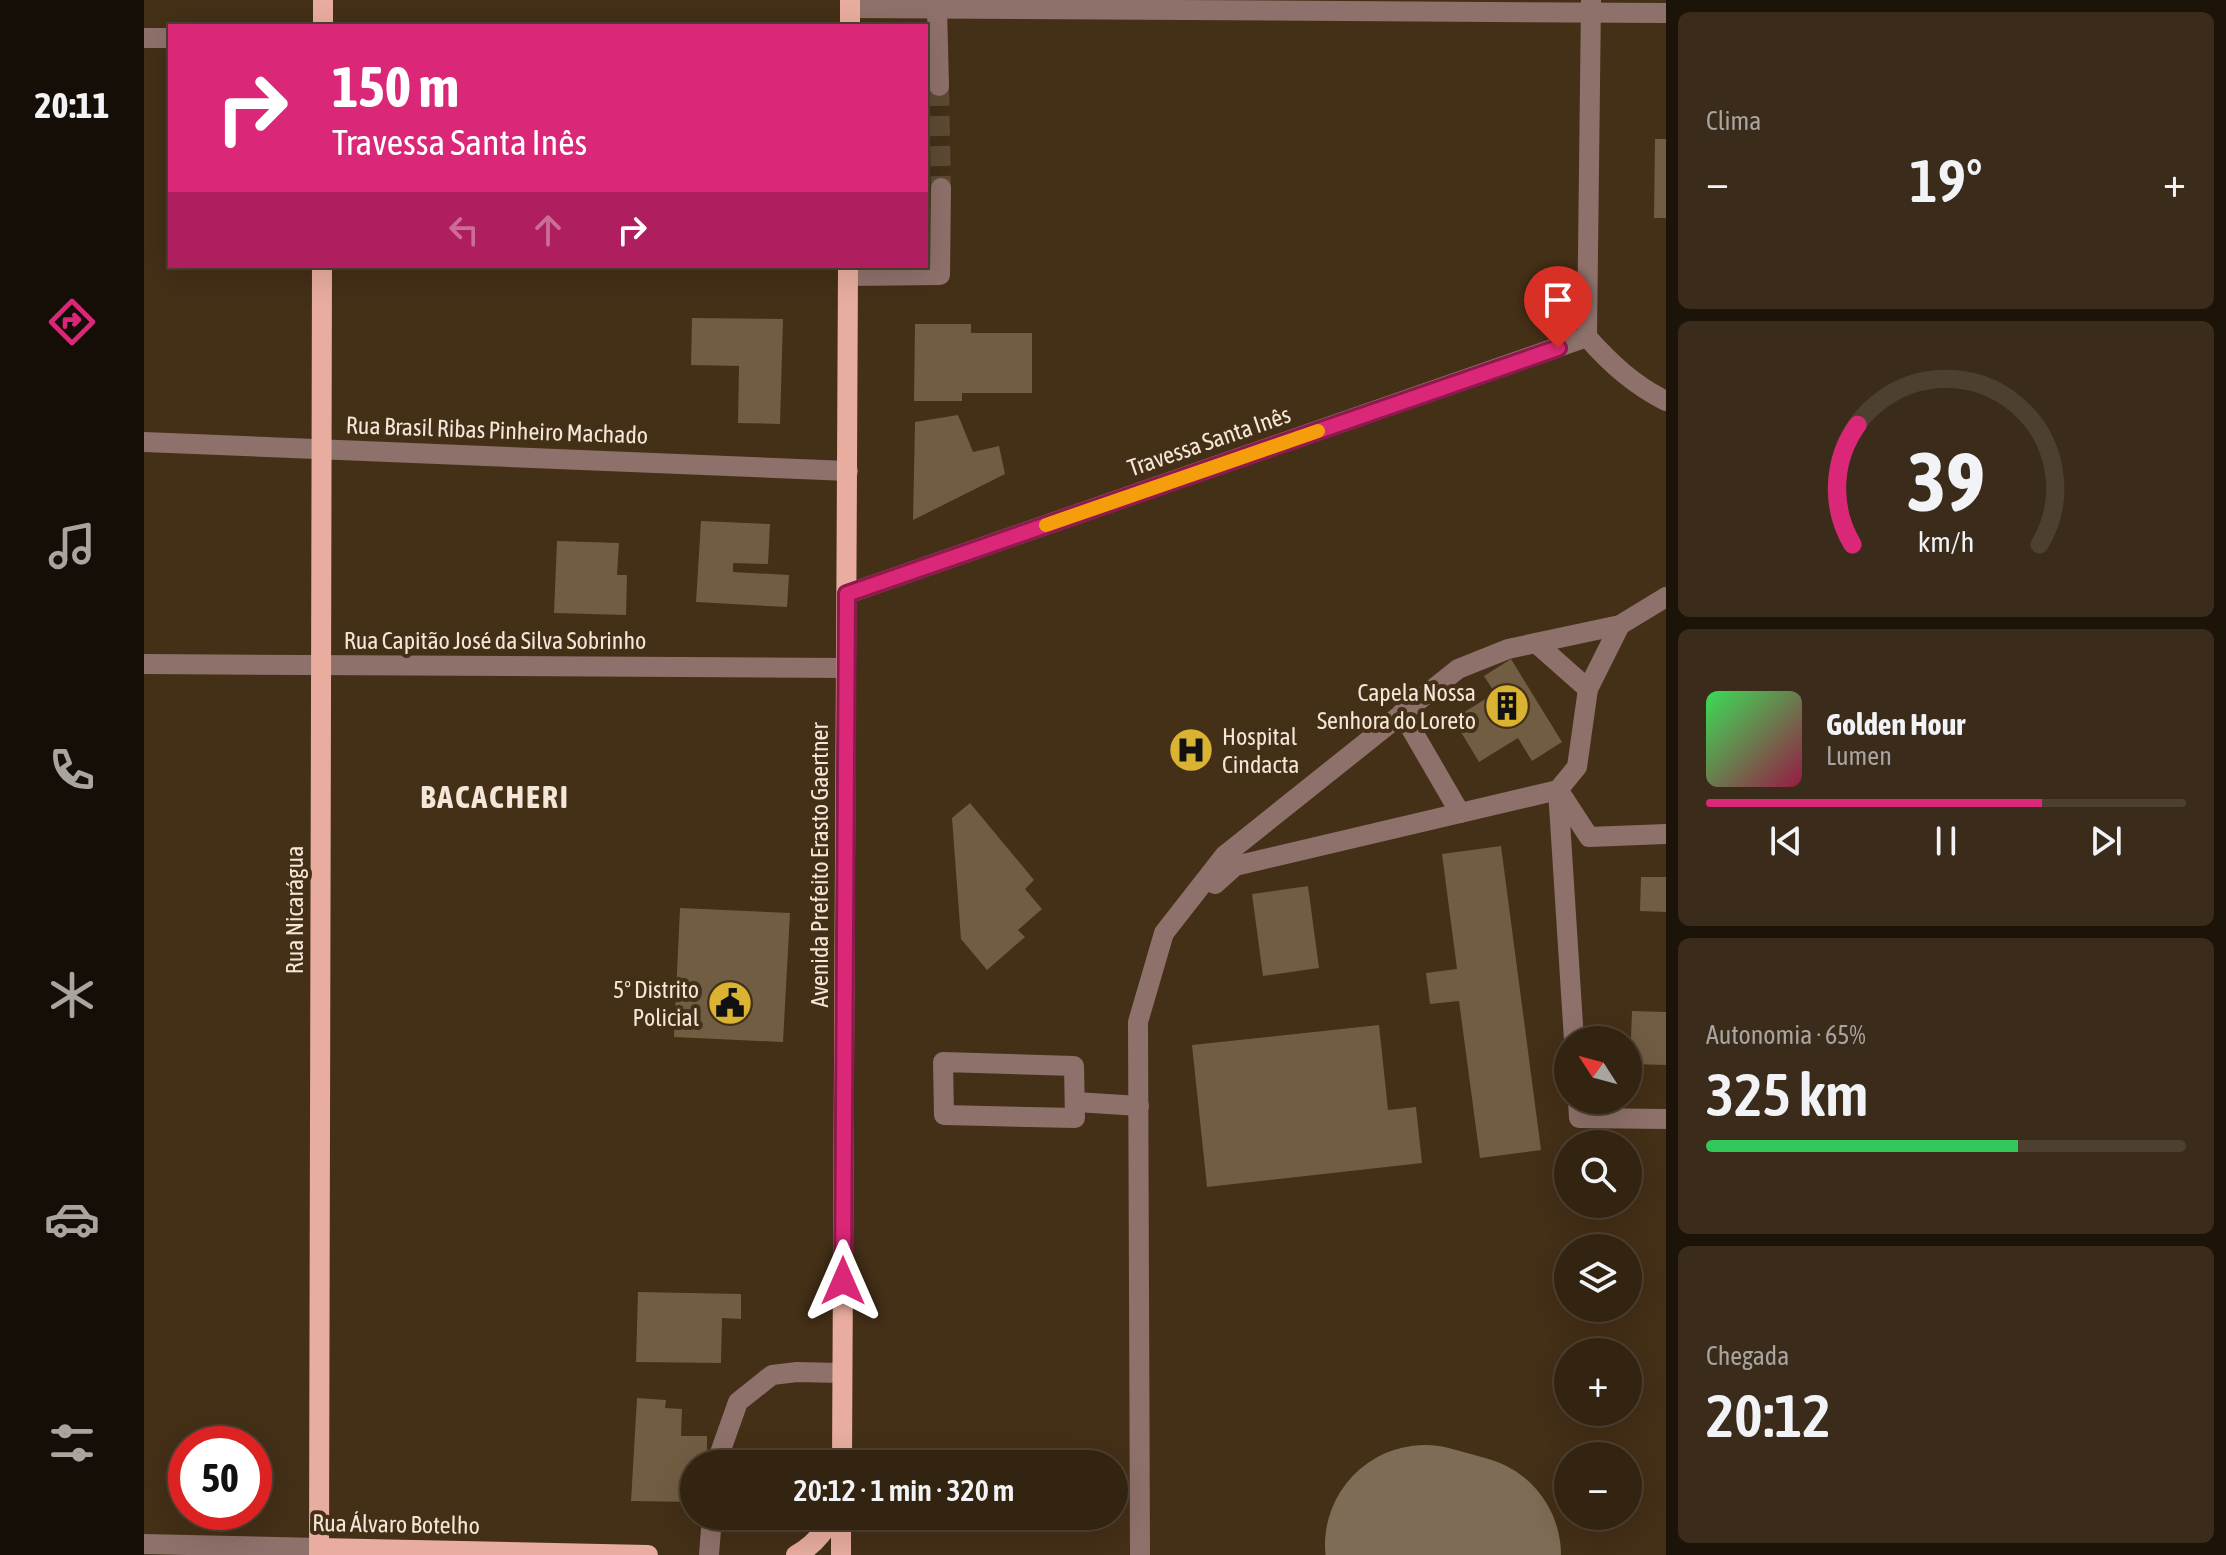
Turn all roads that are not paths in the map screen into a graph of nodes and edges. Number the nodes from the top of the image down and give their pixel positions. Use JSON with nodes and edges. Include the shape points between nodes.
{"nodes":[{"id":1,"x":323,"y":0,"type":"edge"},
{"id":2,"x":1591,"y":6,"type":"edge"},
{"id":3,"x":937,"y":8,"type":"junction"},
{"id":4,"x":850,"y":11,"type":"edge"},
{"id":5,"x":1666,"y":13,"type":"edge"},
{"id":6,"x":323,"y":24,"type":"edge"},
{"id":7,"x":144,"y":38,"type":"edge"},
{"id":8,"x":168,"y":38,"type":"edge"},
{"id":9,"x":939,"y":86,"type":"tunnel mouth"},
{"id":10,"x":941,"y":188,"type":"tunnel mouth"},
{"id":11,"x":933,"y":218,"type":"edge"},
{"id":12,"x":322,"y":268,"type":"edge"},
{"id":13,"x":848,"y":271,"type":"edge"},
{"id":14,"x":1587,"y":337,"type":"junction"},
{"id":15,"x":1666,"y":401,"type":"edge"},
{"id":16,"x":144,"y":442,"type":"edge"},
{"id":17,"x":322,"y":449,"type":"junction"},
{"id":18,"x":848,"y":471,"type":"junction"},
{"id":19,"x":847,"y":594,"type":"junction"},
{"id":20,"x":1666,"y":597,"type":"edge"},
{"id":21,"x":1620,"y":625,"type":"junction"},
{"id":22,"x":1536,"y":643,"type":"junction"},
{"id":23,"x":144,"y":664,"type":"edge"},
{"id":24,"x":321,"y":665,"type":"junction"},
{"id":25,"x":846,"y":668,"type":"junction"},
{"id":26,"x":1588,"y":689,"type":"junction"},
{"id":27,"x":1402,"y":713,"type":"junction"},
{"id":28,"x":1558,"y":790,"type":"junction"},
{"id":29,"x":1460,"y":813,"type":"junction"},
{"id":30,"x":1666,"y":834,"type":"edge"},
{"id":31,"x":1164,"y":933,"type":"junction"},
{"id":32,"x":1573,"y":1026,"type":"edge"},
{"id":33,"x":1076,"y":1102,"type":"junction"},
{"id":34,"x":1139,"y":1106,"type":"junction"},
{"id":35,"x":1579,"y":1114,"type":"edge"},
{"id":36,"x":1666,"y":1119,"type":"edge"},
{"id":37,"x":842,"y":1373,"type":"junction"},
{"id":38,"x":721,"y":1450,"type":"edge"},
{"id":39,"x":842,"y":1450,"type":"edge"},
{"id":40,"x":711,"y":1530,"type":"edge"},
{"id":41,"x":824,"y":1530,"type":"edge"},
{"id":42,"x":841,"y":1530,"type":"edge"},
{"id":43,"x":144,"y":1544,"type":"edge"},
{"id":44,"x":319,"y":1552,"type":"edge"},
{"id":45,"x":648,"y":1555,"type":"edge"},
{"id":46,"x":709,"y":1555,"type":"edge"},
{"id":47,"x":796,"y":1555,"type":"edge"},
{"id":48,"x":841,"y":1555,"type":"edge"},
{"id":49,"x":1140,"y":1555,"type":"edge"}],
"edges":[{"from":1,"to":6,"type":"main road"},
{"from":2,"to":3,"type":"street"},
{"from":2,"to":5,"type":"street"},
{"from":2,"to":14,"type":"street"},
{"from":3,"to":4,"type":"street"},
{"from":3,"to":9,"type":"street"},
{"from":7,"to":8,"type":"street"},
{"from":10,"to":11,"type":"street"},
{"from":11,"to":13,"type":"street","via":[[940,275]]},
{"from":12,"to":17,"type":"main road","name":"Rua Nicarágua"},
{"from":13,"to":18,"type":"main road","name":"Avenida Prefeito Erasto Gaertner"},
{"from":14,"to":15,"type":"street","via":[[1612,366]]},
{"from":14,"to":19,"type":"street","name":"Travessa Santa Inês"},
{"from":16,"to":17,"type":"street","name":"Rua Brasil Ribas Pinheiro Machado"},
{"from":17,"to":18,"type":"street","name":"Rua Brasil Ribas Pinheiro Machado"},
{"from":17,"to":24,"type":"main road","name":"Rua Nicarágua"},
{"from":18,"to":19,"type":"main road","name":"Avenida Prefeito Erasto Gaertner"},
{"from":19,"to":25,"type":"main road","name":"Avenida Prefeito Erasto Gaertner"},
{"from":20,"to":21,"type":"street"},
{"from":21,"to":22,"type":"street"},
{"from":21,"to":26,"type":"street"},
{"from":22,"to":26,"type":"street"},
{"from":22,"to":27,"type":"street","via":[[1458,669]]},
{"from":23,"to":24,"type":"street","name":"Rua Capitão José da Silva Sobrinho"},
{"from":24,"to":25,"type":"street","name":"Rua Capitão José da Silva Sobrinho"},
{"from":24,"to":44,"type":"main road","name":"Rua Nicarágua"},
{"from":25,"to":37,"type":"main road","name":"Avenida Prefeito Erasto Gaertner"},
{"from":26,"to":28,"type":"street","via":[[1577,767]]},
{"from":27,"to":29,"type":"street"},
{"from":27,"to":31,"type":"street","via":[[1225,855]]},
{"from":28,"to":29,"type":"street"},
{"from":28,"to":30,"type":"street","via":[[1589,837]]},
{"from":28,"to":32,"type":"street"},
{"from":29,"to":31,"type":"street","via":[[1235,866]]},
{"from":31,"to":34,"type":"street","via":[[1138,1022]]},
{"from":33,"to":33,"type":"street","via":[[1075,1118],[944,1115],[943,1062],[1074,1066]]},
{"from":33,"to":34,"type":"street"},
{"from":34,"to":49,"type":"street"},
{"from":35,"to":36,"type":"street"},
{"from":37,"to":38,"type":"street","via":[[772,1375],[738,1402]]},
{"from":37,"to":39,"type":"main road","name":"Avenida Prefeito Erasto Gaertner"},
{"from":40,"to":46,"type":"street"},
{"from":41,"to":47,"type":"main road"},
{"from":42,"to":48,"type":"main road"},
{"from":43,"to":44,"type":"street","name":"Rua Álvaro Botelho"},
{"from":44,"to":45,"type":"main road","name":"Rua Álvaro Botelho"}]}
